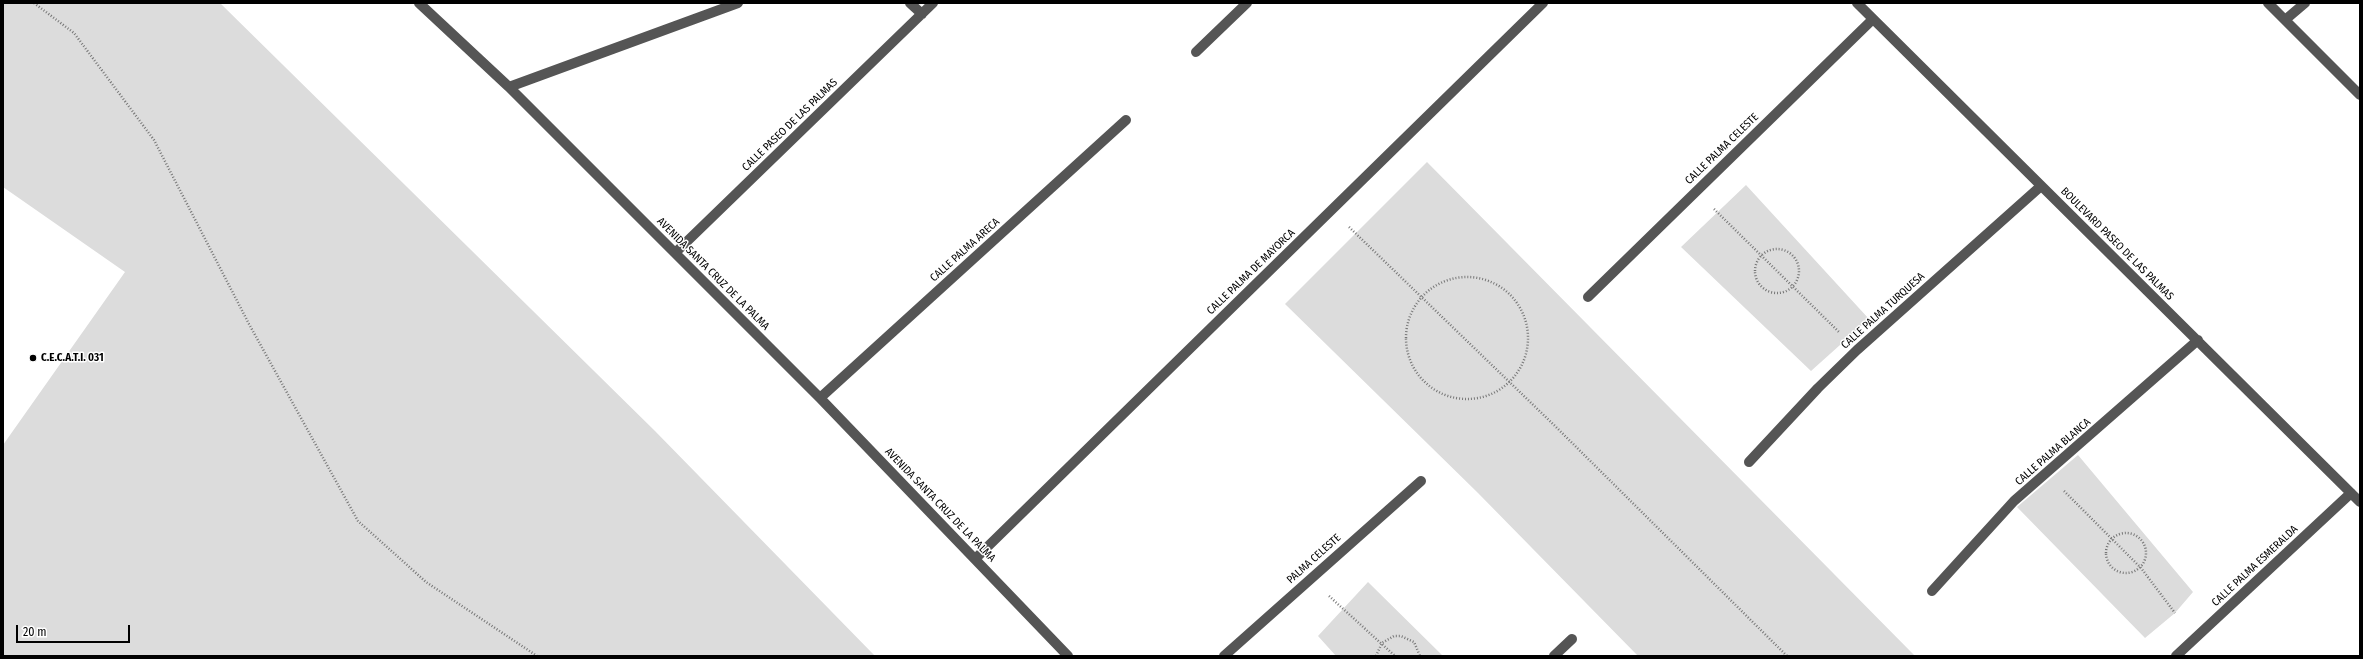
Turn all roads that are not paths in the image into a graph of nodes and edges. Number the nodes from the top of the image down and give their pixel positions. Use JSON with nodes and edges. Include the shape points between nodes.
{"nodes":[{"id":1,"x":419,"y":3,"type":"edge"},
{"id":2,"x":738,"y":3,"type":"edge"},
{"id":3,"x":910,"y":3,"type":"edge"},
{"id":4,"x":933,"y":3,"type":"edge"},
{"id":5,"x":1247,"y":3,"type":"edge"},
{"id":6,"x":1543,"y":3,"type":"edge"},
{"id":7,"x":1857,"y":3,"type":"edge"},
{"id":8,"x":2268,"y":3,"type":"edge"},
{"id":9,"x":2305,"y":3,"type":"edge"},
{"id":10,"x":922,"y":14,"type":"junction"},
{"id":11,"x":1873,"y":19,"type":"junction"},
{"id":12,"x":2285,"y":20,"type":"junction"},
{"id":13,"x":1196,"y":52,"type":"dead end"},
{"id":14,"x":509,"y":87,"type":"junction"},
{"id":15,"x":2360,"y":96,"type":"edge"},
{"id":16,"x":1126,"y":120,"type":"dead end"},
{"id":17,"x":2041,"y":186,"type":"junction"},
{"id":18,"x":675,"y":253,"type":"junction"},
{"id":19,"x":1588,"y":297,"type":"dead end"},
{"id":20,"x":2198,"y":340,"type":"junction"},
{"id":21,"x":820,"y":398,"type":"junction"},
{"id":22,"x":1749,"y":462,"type":"dead end"},
{"id":23,"x":1421,"y":481,"type":"dead end"},
{"id":24,"x":2351,"y":493,"type":"junction"},
{"id":25,"x":2360,"y":502,"type":"edge"},
{"id":26,"x":975,"y":559,"type":"junction"},
{"id":27,"x":1932,"y":591,"type":"dead end"},
{"id":28,"x":1572,"y":639,"type":"dead end"},
{"id":29,"x":1068,"y":656,"type":"edge"},
{"id":30,"x":1224,"y":656,"type":"edge"},
{"id":31,"x":1554,"y":656,"type":"edge"},
{"id":32,"x":2176,"y":656,"type":"edge"}],
"edges":[{"from":1,"to":14,"type":"street","name":"AVENIDA SANTA CRUZ DE LA PALMA"},
{"from":2,"to":14,"type":"street"},
{"from":3,"to":10,"type":"street"},
{"from":4,"to":10,"type":"street","name":"CALLE PASEO DE LAS PALMAS"},
{"from":5,"to":13,"type":"street"},
{"from":6,"to":26,"type":"street","name":"CALLE PALMA DE MAYORCA"},
{"from":7,"to":11,"type":"street","name":"BOULEVARD PASEO DE LAS PALMAS"},
{"from":8,"to":12,"type":"street"},
{"from":9,"to":12,"type":"street"},
{"from":10,"to":18,"type":"street","name":"CALLE PASEO DE LAS PALMAS"},
{"from":11,"to":17,"type":"street","name":"BOULEVARD PASEO DE LAS PALMAS"},
{"from":11,"to":19,"type":"street","name":"CALLE PALMA CELESTE"},
{"from":12,"to":15,"type":"street"},
{"from":14,"to":18,"type":"street","name":"AVENIDA SANTA CRUZ DE LA PALMA"},
{"from":16,"to":21,"type":"street","name":"CALLE PALMA ARECA"},
{"from":17,"to":20,"type":"street","name":"BOULEVARD PASEO DE LAS PALMAS"},
{"from":17,"to":22,"type":"street","name":"CALLE PALMA TURQUESA","via":[[1858,350],[1818,388]]},
{"from":18,"to":21,"type":"street","name":"AVENIDA SANTA CRUZ DE LA PALMA"},
{"from":20,"to":24,"type":"street","name":"BOULEVARD PASEO DE LAS PALMAS"},
{"from":20,"to":27,"type":"street","name":"CALLE PALMA BLANCA","via":[[2014,501]]},
{"from":21,"to":26,"type":"street","name":"AVENIDA SANTA CRUZ DE LA PALMA"},
{"from":23,"to":30,"type":"street","name":"PALMA CELESTE"},
{"from":24,"to":25,"type":"street","name":"BOULEVARD PASEO DE LAS PALMAS"},
{"from":24,"to":32,"type":"street","name":"CALLE PALMA ESMERALDA"},
{"from":26,"to":29,"type":"street","name":"AVENIDA SANTA CRUZ DE LA PALMA"},
{"from":28,"to":31,"type":"street"}]}
